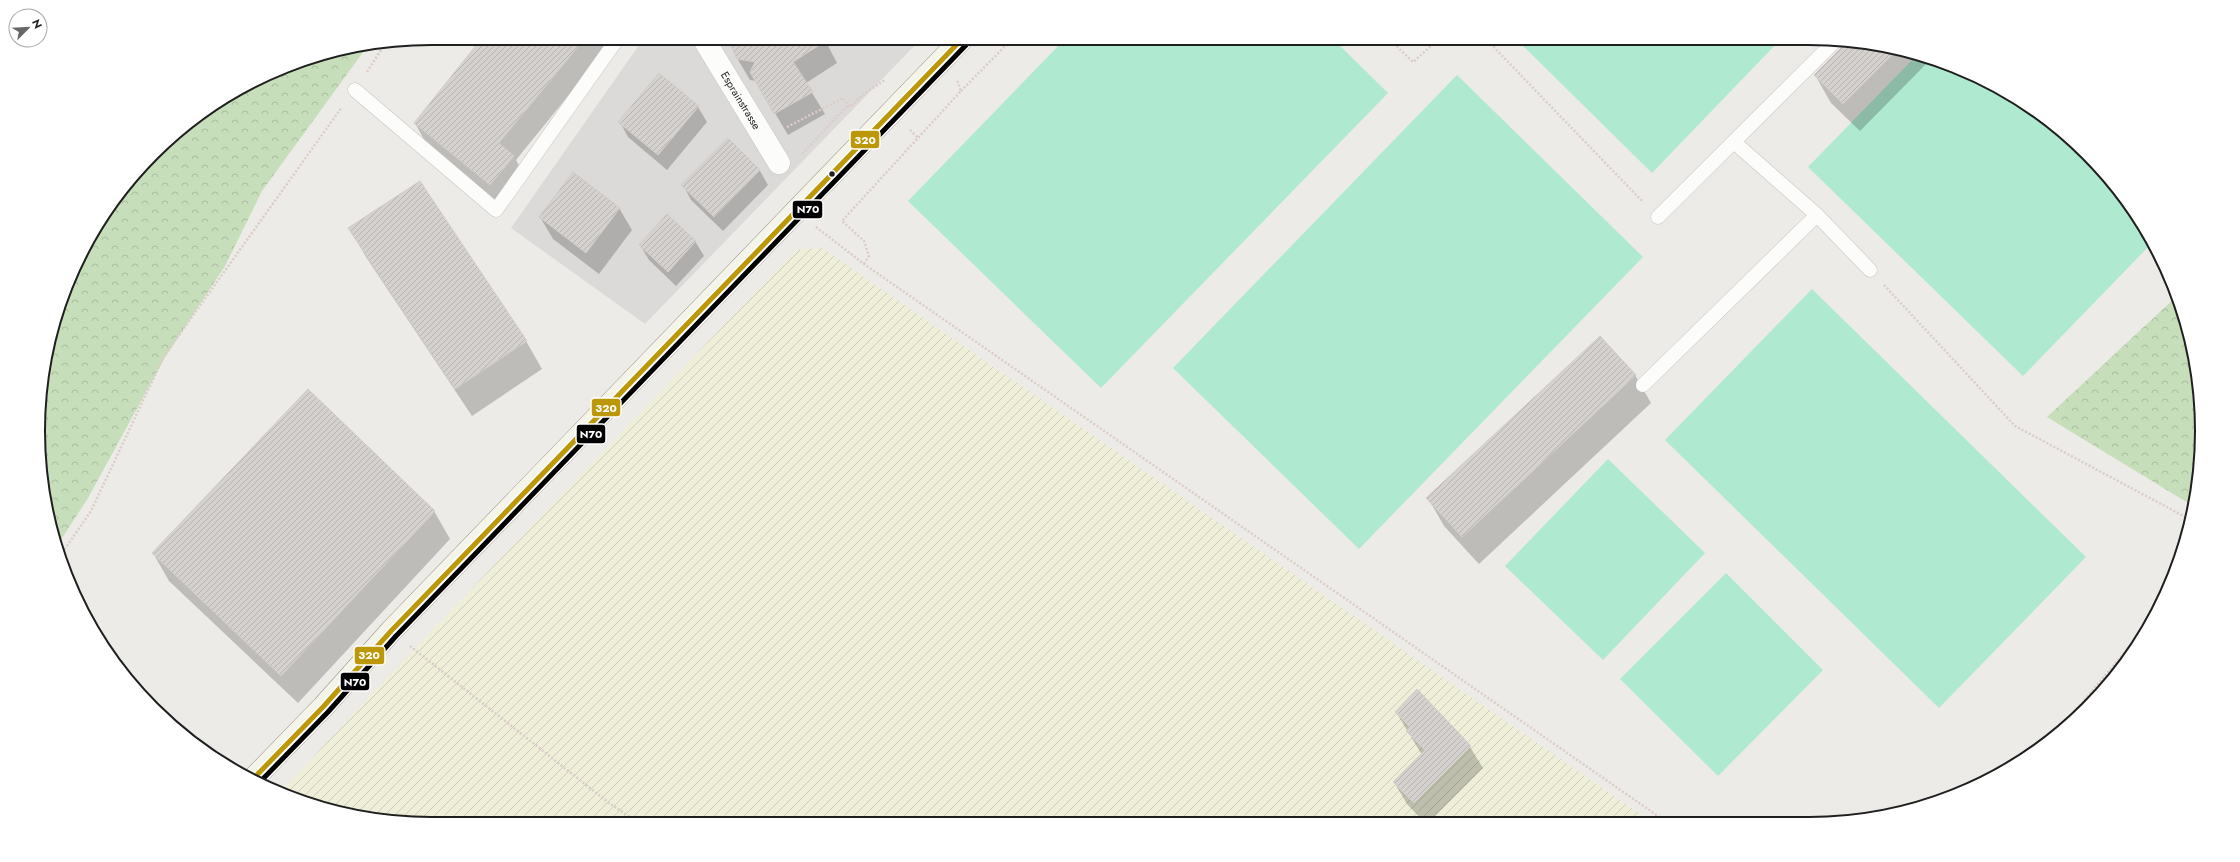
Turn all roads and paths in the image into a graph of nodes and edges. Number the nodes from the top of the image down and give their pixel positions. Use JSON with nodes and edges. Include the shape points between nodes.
{"nodes":[{"id":1,"x":613,"y":45,"type":"edge"},
{"id":2,"x":707,"y":45,"type":"edge"},
{"id":3,"x":956,"y":45,"type":"edge"},
{"id":4,"x":1006,"y":45,"type":"edge"},
{"id":5,"x":1395,"y":45,"type":"edge"},
{"id":6,"x":1432,"y":45,"type":"edge"},
{"id":7,"x":1492,"y":45,"type":"edge"},
{"id":8,"x":1830,"y":46,"type":"edge"},
{"id":9,"x":382,"y":48,"type":"edge"},
{"id":10,"x":955,"y":76,"type":"dead end"},
{"id":11,"x":918,"y":85,"type":"junction"},
{"id":12,"x":355,"y":90,"type":"junction"},
{"id":13,"x":961,"y":91,"type":"junction"},
{"id":14,"x":848,"y":105,"type":"junction"},
{"id":15,"x":765,"y":139,"type":"junction"},
{"id":16,"x":1735,"y":143,"type":"junction"},
{"id":17,"x":788,"y":161,"type":"joint"},
{"id":18,"x":795,"y":211,"type":"junction"},
{"id":19,"x":1817,"y":215,"type":"junction"},
{"id":20,"x":1658,"y":217,"type":"joint"},
{"id":21,"x":864,"y":264,"type":"junction"},
{"id":22,"x":1870,"y":270,"type":"joint"},
{"id":23,"x":1643,"y":385,"type":"dead end"},
{"id":24,"x":2185,"y":517,"type":"edge"},
{"id":25,"x":64,"y":551,"type":"edge"},
{"id":26,"x":391,"y":631,"type":"junction"},
{"id":27,"x":2125,"y":651,"type":"edge"},
{"id":28,"x":2078,"y":707,"type":"edge"},
{"id":29,"x":257,"y":775,"type":"edge"},
{"id":30,"x":630,"y":817,"type":"edge"},
{"id":31,"x":1659,"y":817,"type":"edge"}],
"edges":[{"from":1,"to":12,"type":"lane","via":[[496,210]]},
{"from":2,"to":15,"type":"street","name":"Esprainstrasse"},
{"from":3,"to":11,"type":"main road"},
{"from":4,"to":13,"type":"path"},
{"from":5,"to":6,"type":"path","via":[[1413,62]]},
{"from":7,"to":20,"type":"path"},
{"from":8,"to":16,"type":"lane"},
{"from":9,"to":12,"type":"path"},
{"from":10,"to":13,"type":"path"},
{"from":11,"to":14,"type":"path","via":[[902,69],[865,93],[850,107]]},
{"from":11,"to":18,"type":"main road"},
{"from":12,"to":25,"type":"path","via":[[164,356],[91,511]]},
{"from":13,"to":21,"type":"path","via":[[842,221],[864,241],[869,256]]},
{"from":14,"to":15,"type":"path","via":[[843,98]]},
{"from":14,"to":17,"type":"path"},
{"from":15,"to":17,"type":"street","name":"Esprainstrasse"},
{"from":16,"to":19,"type":"lane"},
{"from":16,"to":20,"type":"lane"},
{"from":18,"to":21,"type":"path"},
{"from":18,"to":26,"type":"main road"},
{"from":19,"to":22,"type":"lane"},
{"from":19,"to":23,"type":"lane"},
{"from":21,"to":31,"type":"path"},
{"from":22,"to":24,"type":"path","via":[[2014,426]]},
{"from":26,"to":29,"type":"main road","via":[[323,707]]},
{"from":26,"to":30,"type":"path"},
{"from":27,"to":28,"type":"path"}]}
